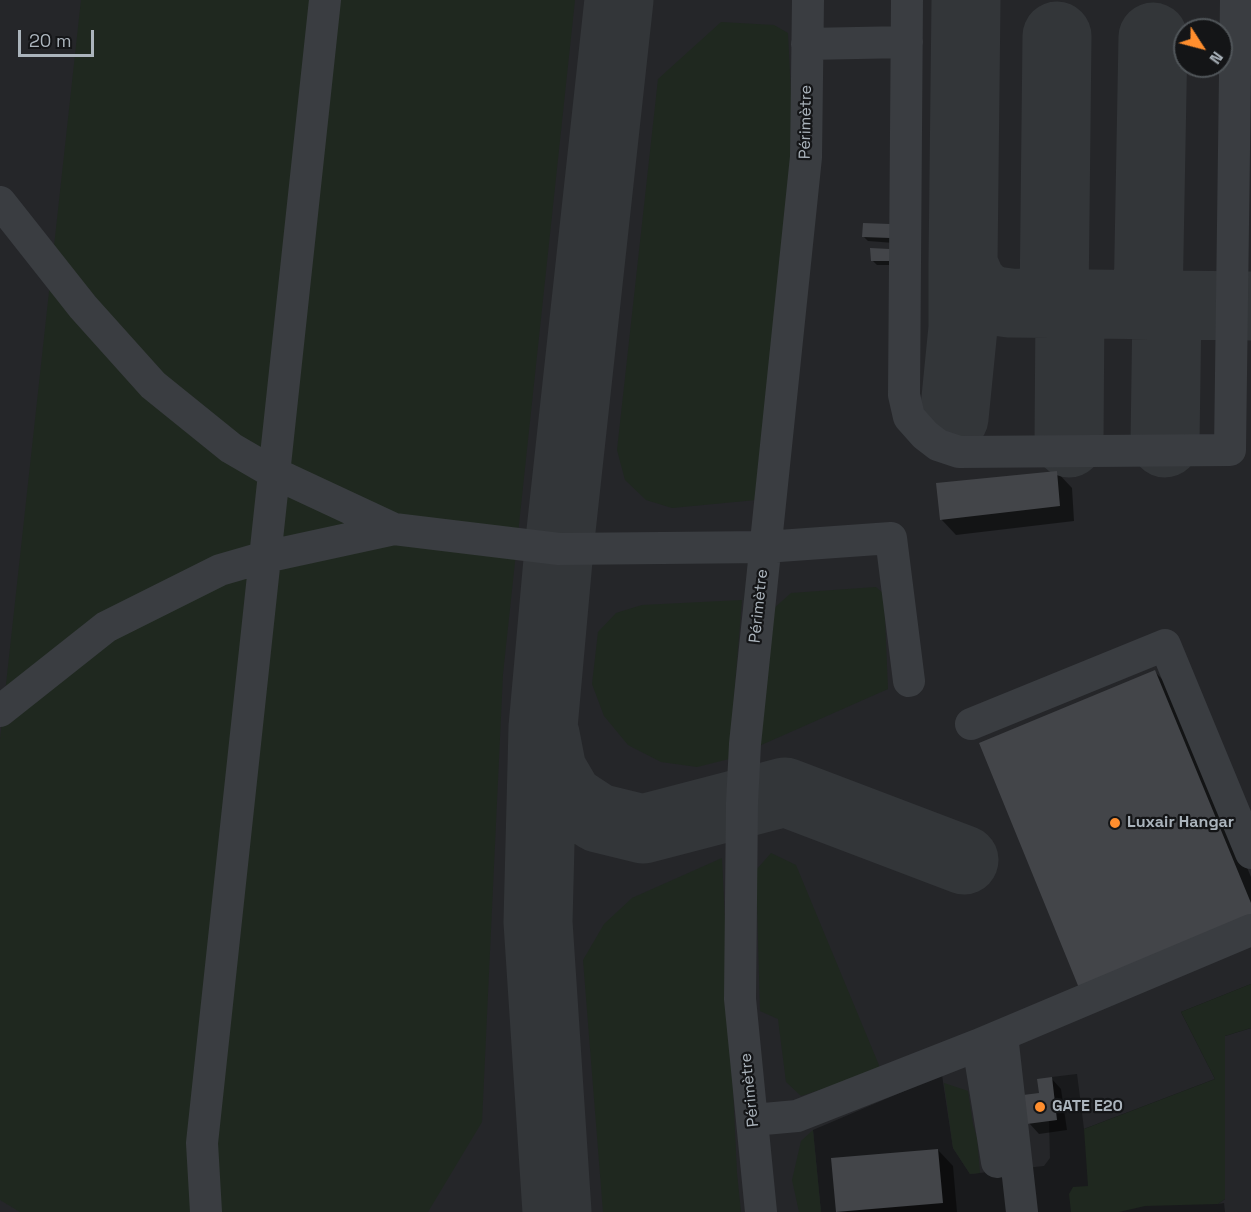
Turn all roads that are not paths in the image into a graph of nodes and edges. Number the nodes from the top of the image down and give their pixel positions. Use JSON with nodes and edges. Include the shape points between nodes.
{"nodes":[{"id":1,"x":326,"y":0,"type":"edge"},
{"id":2,"x":808,"y":0,"type":"edge"},
{"id":3,"x":907,"y":0,"type":"edge"},
{"id":4,"x":1236,"y":0,"type":"edge"},
{"id":5,"x":907,"y":42,"type":"junction"},
{"id":6,"x":807,"y":44,"type":"junction"},
{"id":7,"x":0,"y":202,"type":"edge"},
{"id":8,"x":274,"y":473,"type":"junction"},
{"id":9,"x":394,"y":529,"type":"junction"},
{"id":10,"x":765,"y":547,"type":"junction"},
{"id":11,"x":265,"y":557,"type":"junction"},
{"id":12,"x":909,"y":681,"type":"dead end"},
{"id":13,"x":0,"y":711,"type":"edge"},
{"id":14,"x":970,"y":724,"type":"dead end"},
{"id":15,"x":1251,"y":853,"type":"edge"},
{"id":16,"x":1251,"y":930,"type":"edge"},
{"id":17,"x":990,"y":1040,"type":"junction"},
{"id":18,"x":753,"y":1120,"type":"junction"},
{"id":19,"x":206,"y":1212,"type":"edge"},
{"id":20,"x":761,"y":1212,"type":"edge"},
{"id":21,"x":1001,"y":1212,"type":"edge"},
{"id":22,"x":1022,"y":1212,"type":"edge"}],
"edges":[{"from":1,"to":8,"type":"lane"},
{"from":2,"to":6,"type":"lane","name":"Périmètre"},
{"from":3,"to":5,"type":"lane"},
{"from":4,"to":5,"type":"lane","via":[[1230,450],[959,452],[938,445],[909,417],[904,395]]},
{"from":5,"to":6,"type":"lane"},
{"from":6,"to":10,"type":"lane","name":"Périmètre","via":[[806,157]]},
{"from":7,"to":8,"type":"lane","via":[[83,307],[153,385],[231,448]]},
{"from":8,"to":9,"type":"lane"},
{"from":8,"to":11,"type":"lane"},
{"from":9,"to":10,"type":"lane","via":[[559,549]]},
{"from":9,"to":11,"type":"lane"},
{"from":10,"to":12,"type":"lane","via":[[891,538]]},
{"from":10,"to":18,"type":"lane","name":"Périmètre","via":[[742,803],[740,999]]},
{"from":11,"to":13,"type":"lane","via":[[220,570],[106,627]]},
{"from":11,"to":19,"type":"lane","via":[[202,1143]]},
{"from":14,"to":15,"type":"lane","via":[[1165,645]]},
{"from":16,"to":17,"type":"lane"},
{"from":17,"to":18,"type":"lane","via":[[797,1116]]},
{"from":17,"to":21,"type":"lane"},
{"from":17,"to":22,"type":"lane"},
{"from":18,"to":20,"type":"lane","name":"Périmètre"}]}
